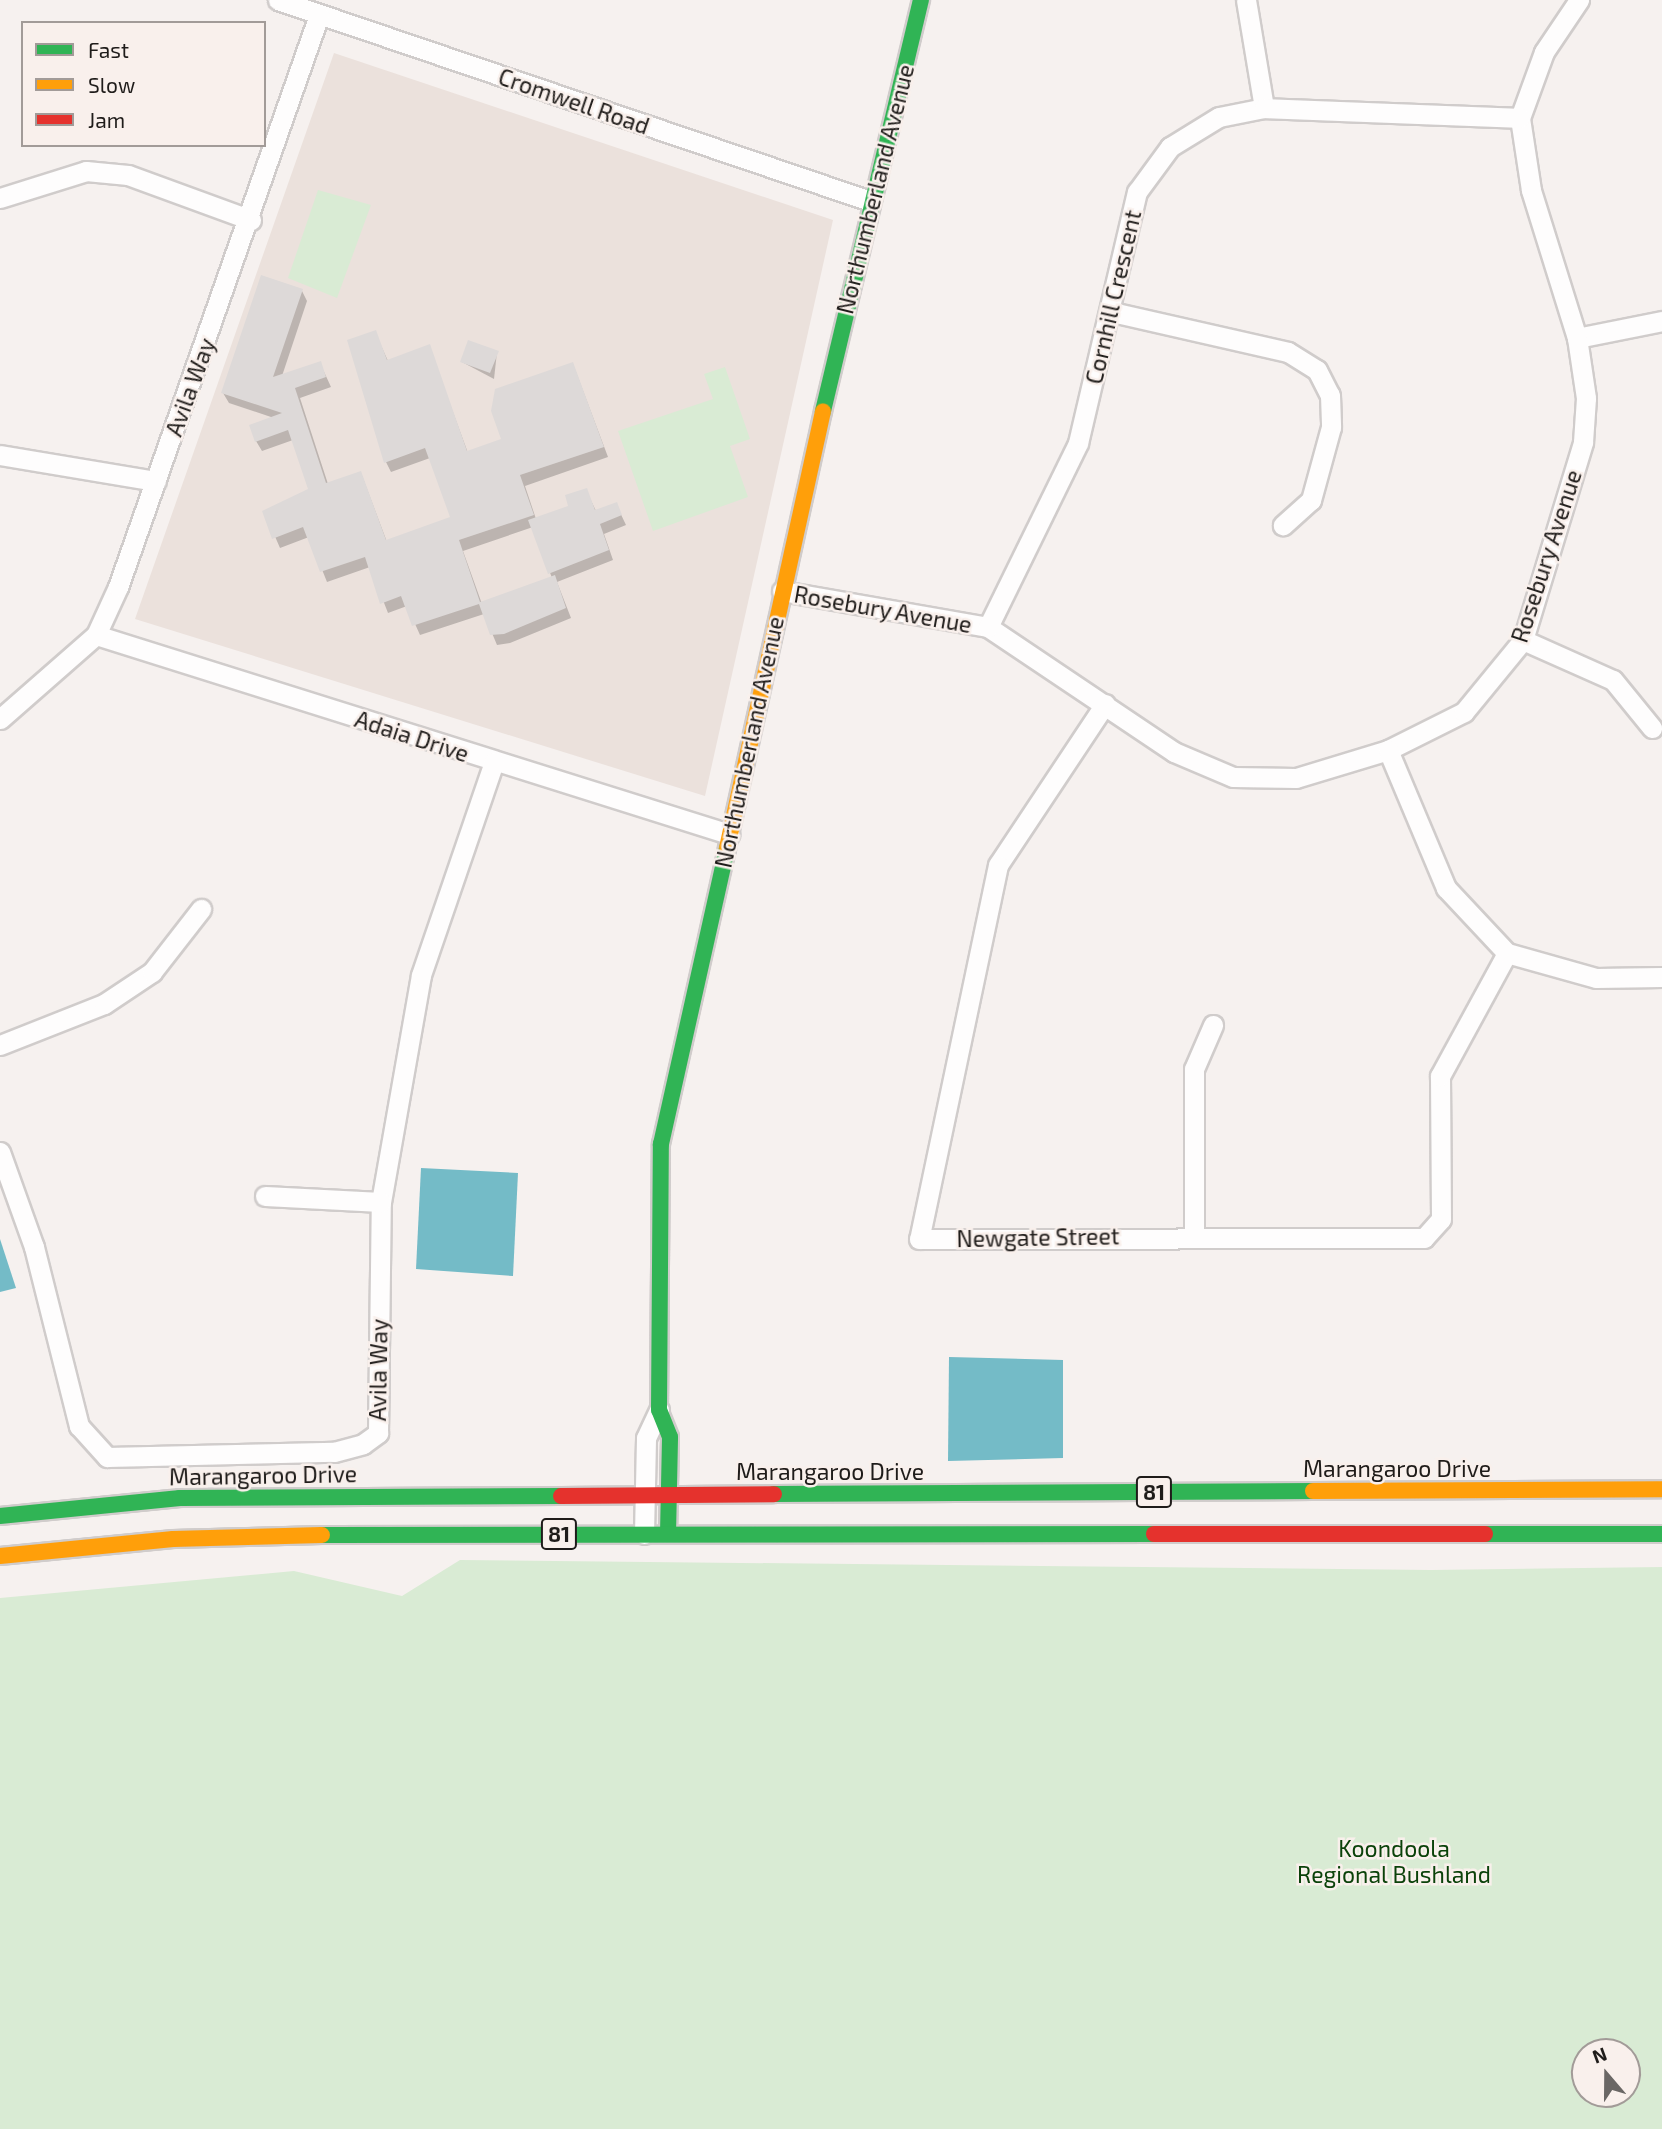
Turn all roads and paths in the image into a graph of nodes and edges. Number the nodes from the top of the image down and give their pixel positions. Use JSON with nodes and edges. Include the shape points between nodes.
{"nodes":[{"id":1,"x":278,"y":0,"type":"edge"},
{"id":2,"x":921,"y":0,"type":"edge"},
{"id":3,"x":1246,"y":0,"type":"edge"},
{"id":4,"x":1579,"y":0,"type":"edge"},
{"id":5,"x":319,"y":15,"type":"junction"},
{"id":6,"x":1264,"y":108,"type":"junction"},
{"id":7,"x":1520,"y":118,"type":"junction"},
{"id":8,"x":0,"y":198,"type":"edge"},
{"id":9,"x":870,"y":201,"type":"junction"},
{"id":10,"x":251,"y":220,"type":"junction"},
{"id":11,"x":1112,"y":312,"type":"junction"},
{"id":12,"x":1662,"y":321,"type":"edge"},
{"id":13,"x":1577,"y":338,"type":"junction"},
{"id":14,"x":0,"y":455,"type":"edge"},
{"id":15,"x":156,"y":481,"type":"junction"},
{"id":16,"x":1283,"y":525,"type":"dead end"},
{"id":17,"x":782,"y":591,"type":"junction"},
{"id":18,"x":988,"y":627,"type":"junction"},
{"id":19,"x":96,"y":635,"type":"junction"},
{"id":20,"x":1523,"y":640,"type":"junction"},
{"id":21,"x":1105,"y":704,"type":"junction"},
{"id":22,"x":0,"y":719,"type":"edge"},
{"id":23,"x":1652,"y":728,"type":"dead end"},
{"id":24,"x":1388,"y":750,"type":"junction"},
{"id":25,"x":494,"y":762,"type":"junction"},
{"id":26,"x":729,"y":834,"type":"junction"},
{"id":27,"x":201,"y":909,"type":"dead end"},
{"id":28,"x":1507,"y":953,"type":"junction"},
{"id":29,"x":1662,"y":977,"type":"edge"},
{"id":30,"x":1213,"y":1025,"type":"dead end"},
{"id":31,"x":0,"y":1045,"type":"edge"},
{"id":32,"x":0,"y":1152,"type":"edge"},
{"id":33,"x":265,"y":1196,"type":"dead end"},
{"id":34,"x":381,"y":1202,"type":"junction"},
{"id":35,"x":1194,"y":1236,"type":"junction"},
{"id":36,"x":659,"y":1410,"type":"junction"},
{"id":37,"x":1662,"y":1489,"type":"edge"},
{"id":38,"x":645,"y":1493,"type":"junction"},
{"id":39,"x":669,"y":1494,"type":"junction"},
{"id":40,"x":0,"y":1516,"type":"edge"},
{"id":41,"x":644,"y":1534,"type":"junction"},
{"id":42,"x":668,"y":1534,"type":"junction"},
{"id":43,"x":1662,"y":1534,"type":"edge"},
{"id":44,"x":0,"y":1556,"type":"edge"}],
"edges":[{"from":1,"to":5,"type":"street","name":"Cromwell Road"},
{"from":2,"to":9,"type":"main road","name":"Northumberland Avenue"},
{"from":3,"to":6,"type":"street"},
{"from":4,"to":7,"type":"street","name":"Rosebury Avenue","via":[[1544,52]]},
{"from":5,"to":9,"type":"street","name":"Cromwell Road"},
{"from":5,"to":10,"type":"street","name":"Avila Way"},
{"from":6,"to":7,"type":"street","name":"Cornhill Crescent"},
{"from":6,"to":11,"type":"street","name":"Cornhill Crescent","via":[[1219,117],[1170,147],[1137,192]]},
{"from":7,"to":13,"type":"street","name":"Rosebury Avenue","via":[[1531,190]]},
{"from":8,"to":10,"type":"street","via":[[86,171],[128,175]]},
{"from":9,"to":17,"type":"main road","name":"Northumberland Avenue"},
{"from":10,"to":15,"type":"street","name":"Avila Way"},
{"from":11,"to":16,"type":"street","via":[[1288,352],[1317,370],[1330,395],[1331,427],[1311,500]]},
{"from":11,"to":18,"type":"street","name":"Cornhill Crescent","via":[[1078,443]]},
{"from":12,"to":13,"type":"street"},
{"from":13,"to":20,"type":"street","name":"Rosebury Avenue","via":[[1586,398],[1583,442]]},
{"from":14,"to":15,"type":"street"},
{"from":15,"to":19,"type":"street","name":"Avila Way"},
{"from":17,"to":18,"type":"street","name":"Rosebury Avenue"},
{"from":17,"to":26,"type":"main road","name":"Northumberland Avenue"},
{"from":18,"to":21,"type":"street","name":"Rosebury Avenue"},
{"from":19,"to":22,"type":"street","name":"Avila Way"},
{"from":19,"to":25,"type":"street","name":"Adaia Drive"},
{"from":20,"to":23,"type":"street","via":[[1614,680]]},
{"from":20,"to":24,"type":"street","name":"Rosebury Avenue","via":[[1464,712]]},
{"from":21,"to":24,"type":"street","name":"Rosebury Avenue","via":[[1174,752],[1233,777],[1296,778]]},
{"from":21,"to":35,"type":"street","name":"Newgate Street","via":[[998,865],[919,1239]]},
{"from":24,"to":28,"type":"street","via":[[1446,888]]},
{"from":25,"to":26,"type":"street","name":"Adaia Drive"},
{"from":25,"to":34,"type":"street","name":"Avila Way","via":[[421,975]]},
{"from":26,"to":36,"type":"main road","name":"Northumberland Avenue","via":[[661,1144]]},
{"from":27,"to":31,"type":"street","via":[[152,972],[103,1004]]},
{"from":28,"to":29,"type":"street","via":[[1596,978]]},
{"from":28,"to":35,"type":"street","name":"Newgate Street","via":[[1440,1076],[1441,1219],[1424,1238]]},
{"from":30,"to":35,"type":"street","via":[[1194,1069]]},
{"from":32,"to":34,"type":"street","name":"Avila Way","via":[[34,1247],[79,1426],[107,1457],[345,1451],[377,1433]]},
{"from":33,"to":34,"type":"street"},
{"from":36,"to":38,"type":"street","name":"Northumberland Avenue","via":[[646,1438]]},
{"from":36,"to":39,"type":"main road","name":"Northumberland Avenue","via":[[670,1437]]},
{"from":37,"to":39,"type":"main road","name":"Marangaroo Drive","number":"81"},
{"from":38,"to":39,"type":"main road","name":"Marangaroo Drive","number":"81"},
{"from":38,"to":40,"type":"main road","name":"Marangaroo Drive","number":"81","via":[[180,1498]]},
{"from":38,"to":41,"type":"street","name":"Northumberland Avenue"},
{"from":39,"to":42,"type":"main road","name":"Northumberland Avenue"},
{"from":41,"to":42,"type":"main road","number":"81"},
{"from":41,"to":44,"type":"main road","number":"81","via":[[173,1539]]},
{"from":42,"to":43,"type":"main road","number":"81"}]}
